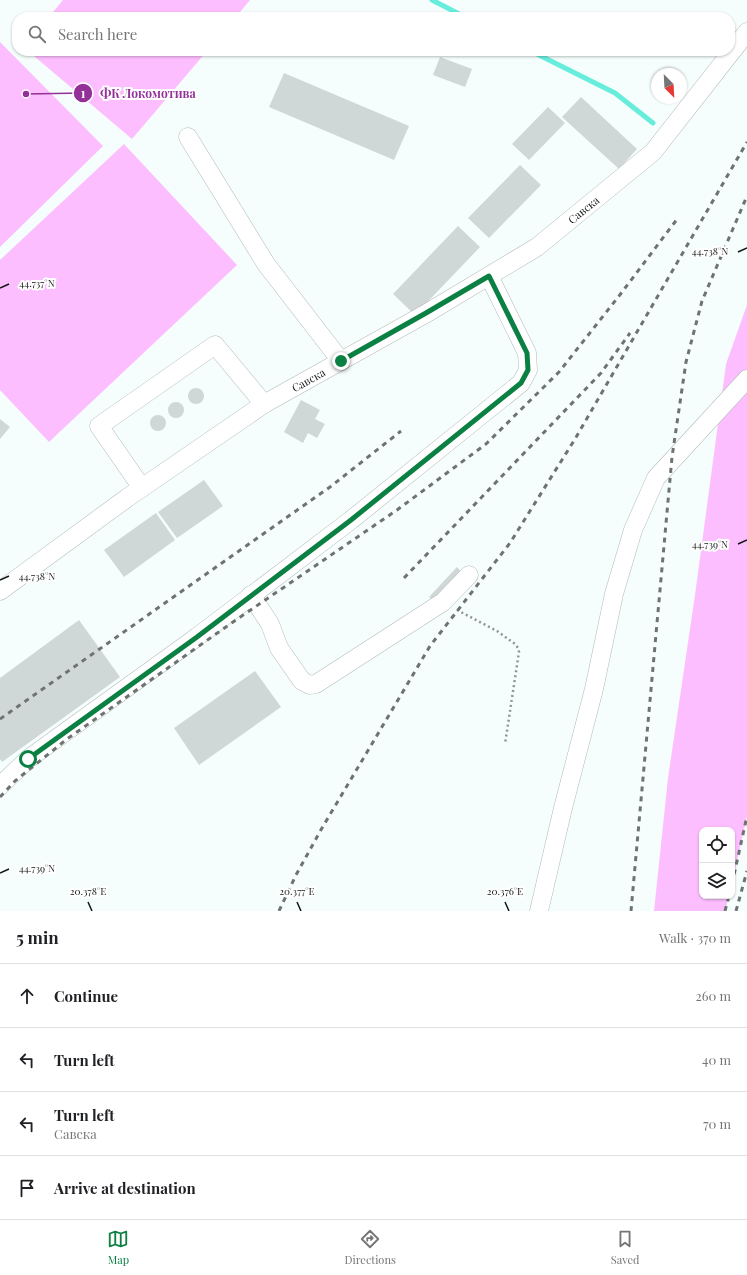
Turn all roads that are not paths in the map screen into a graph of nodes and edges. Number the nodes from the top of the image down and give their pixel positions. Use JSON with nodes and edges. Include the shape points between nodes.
{"nodes":[{"id":1,"x":747,"y":32,"type":"edge"},
{"id":2,"x":735,"y":47,"type":"edge"},
{"id":3,"x":728,"y":56,"type":"edge"},
{"id":4,"x":188,"y":137,"type":"dead end"},
{"id":5,"x":489,"y":276,"type":"junction"},
{"id":6,"x":341,"y":361,"type":"junction"},
{"id":7,"x":747,"y":379,"type":"edge"},
{"id":8,"x":264,"y":404,"type":"junction"},
{"id":9,"x":142,"y":488,"type":"junction"},
{"id":10,"x":469,"y":575,"type":"dead end"},
{"id":11,"x":0,"y":592,"type":"edge"},
{"id":12,"x":251,"y":595,"type":"junction"},
{"id":13,"x":0,"y":786,"type":"edge"},
{"id":14,"x":539,"y":911,"type":"edge"}],
"edges":[{"from":1,"to":2,"type":"street","name":"Савска"},
{"from":3,"to":5,"type":"street","name":"Савска","via":[[653,152],[537,247]]},
{"from":4,"to":6,"type":"street","via":[[266,264]]},
{"from":5,"to":6,"type":"street","name":"Савска"},
{"from":5,"to":12,"type":"street","via":[[527,353],[528,370],[521,383],[351,520]]},
{"from":6,"to":8,"type":"street","name":"Савска"},
{"from":7,"to":14,"type":"street","via":[[656,478],[634,530],[614,594],[594,689]]},
{"from":8,"to":9,"type":"street","name":"Савска"},
{"from":8,"to":9,"type":"street","via":[[215,345],[99,426]]},
{"from":9,"to":11,"type":"street","name":"Савска"},
{"from":10,"to":12,"type":"street","via":[[443,602],[316,684],[310,685],[302,681],[279,648],[270,624]]},
{"from":12,"to":13,"type":"street","via":[[28,759]]}]}
